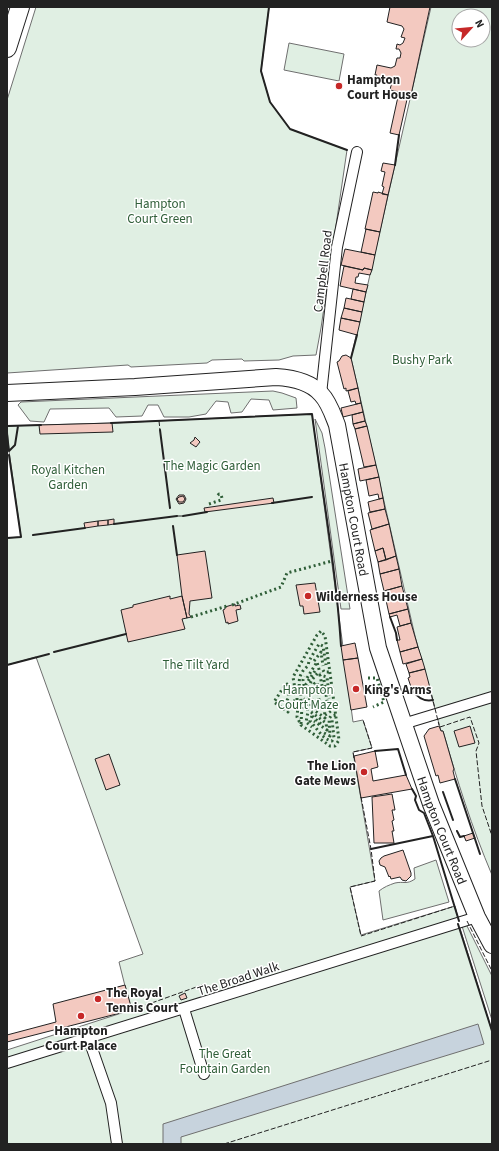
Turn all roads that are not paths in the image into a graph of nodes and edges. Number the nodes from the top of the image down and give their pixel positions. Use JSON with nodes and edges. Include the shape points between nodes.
{"nodes":[{"id":1,"x":15,"y":8,"type":"edge"},
{"id":2,"x":7,"y":48,"type":"edge"},
{"id":3,"x":356,"y":152,"type":"dead end"},
{"id":4,"x":7,"y":393,"type":"edge"},
{"id":5,"x":321,"y":394,"type":"junction"},
{"id":6,"x":492,"y":696,"type":"edge"},
{"id":7,"x":403,"y":724,"type":"junction"},
{"id":8,"x":477,"y":917,"type":"junction"},
{"id":9,"x":492,"y":945,"type":"edge"},
{"id":10,"x":184,"y":1009,"type":"junction"},
{"id":11,"x":88,"y":1037,"type":"junction"},
{"id":12,"x":7,"y":1063,"type":"edge"},
{"id":13,"x":204,"y":1074,"type":"dead end"},
{"id":14,"x":117,"y":1144,"type":"edge"}],
"edges":[{"from":1,"to":2,"type":"highway"},
{"from":3,"to":5,"type":"street","name":"Campbell Road","via":[[337,247]]},
{"from":4,"to":5,"type":"main road","name":"Hampton Court Road","via":[[276,377],[298,380]]},
{"from":5,"to":7,"type":"main road","name":"Hampton Court Road","via":[[337,424],[378,648]]},
{"from":6,"to":7,"type":"street"},
{"from":7,"to":8,"type":"main road","name":"Hampton Court Road","via":[[431,804]]},
{"from":8,"to":9,"type":"main road","name":"Hampton Court Road"},
{"from":8,"to":10,"type":"street","name":"The Broad Walk"},
{"from":10,"to":11,"type":"street","name":"The Broad Walk"},
{"from":10,"to":13,"type":"street"},
{"from":11,"to":12,"type":"street","name":"The Broad Walk"},
{"from":11,"to":14,"type":"street","via":[[110,1103]]}]}
